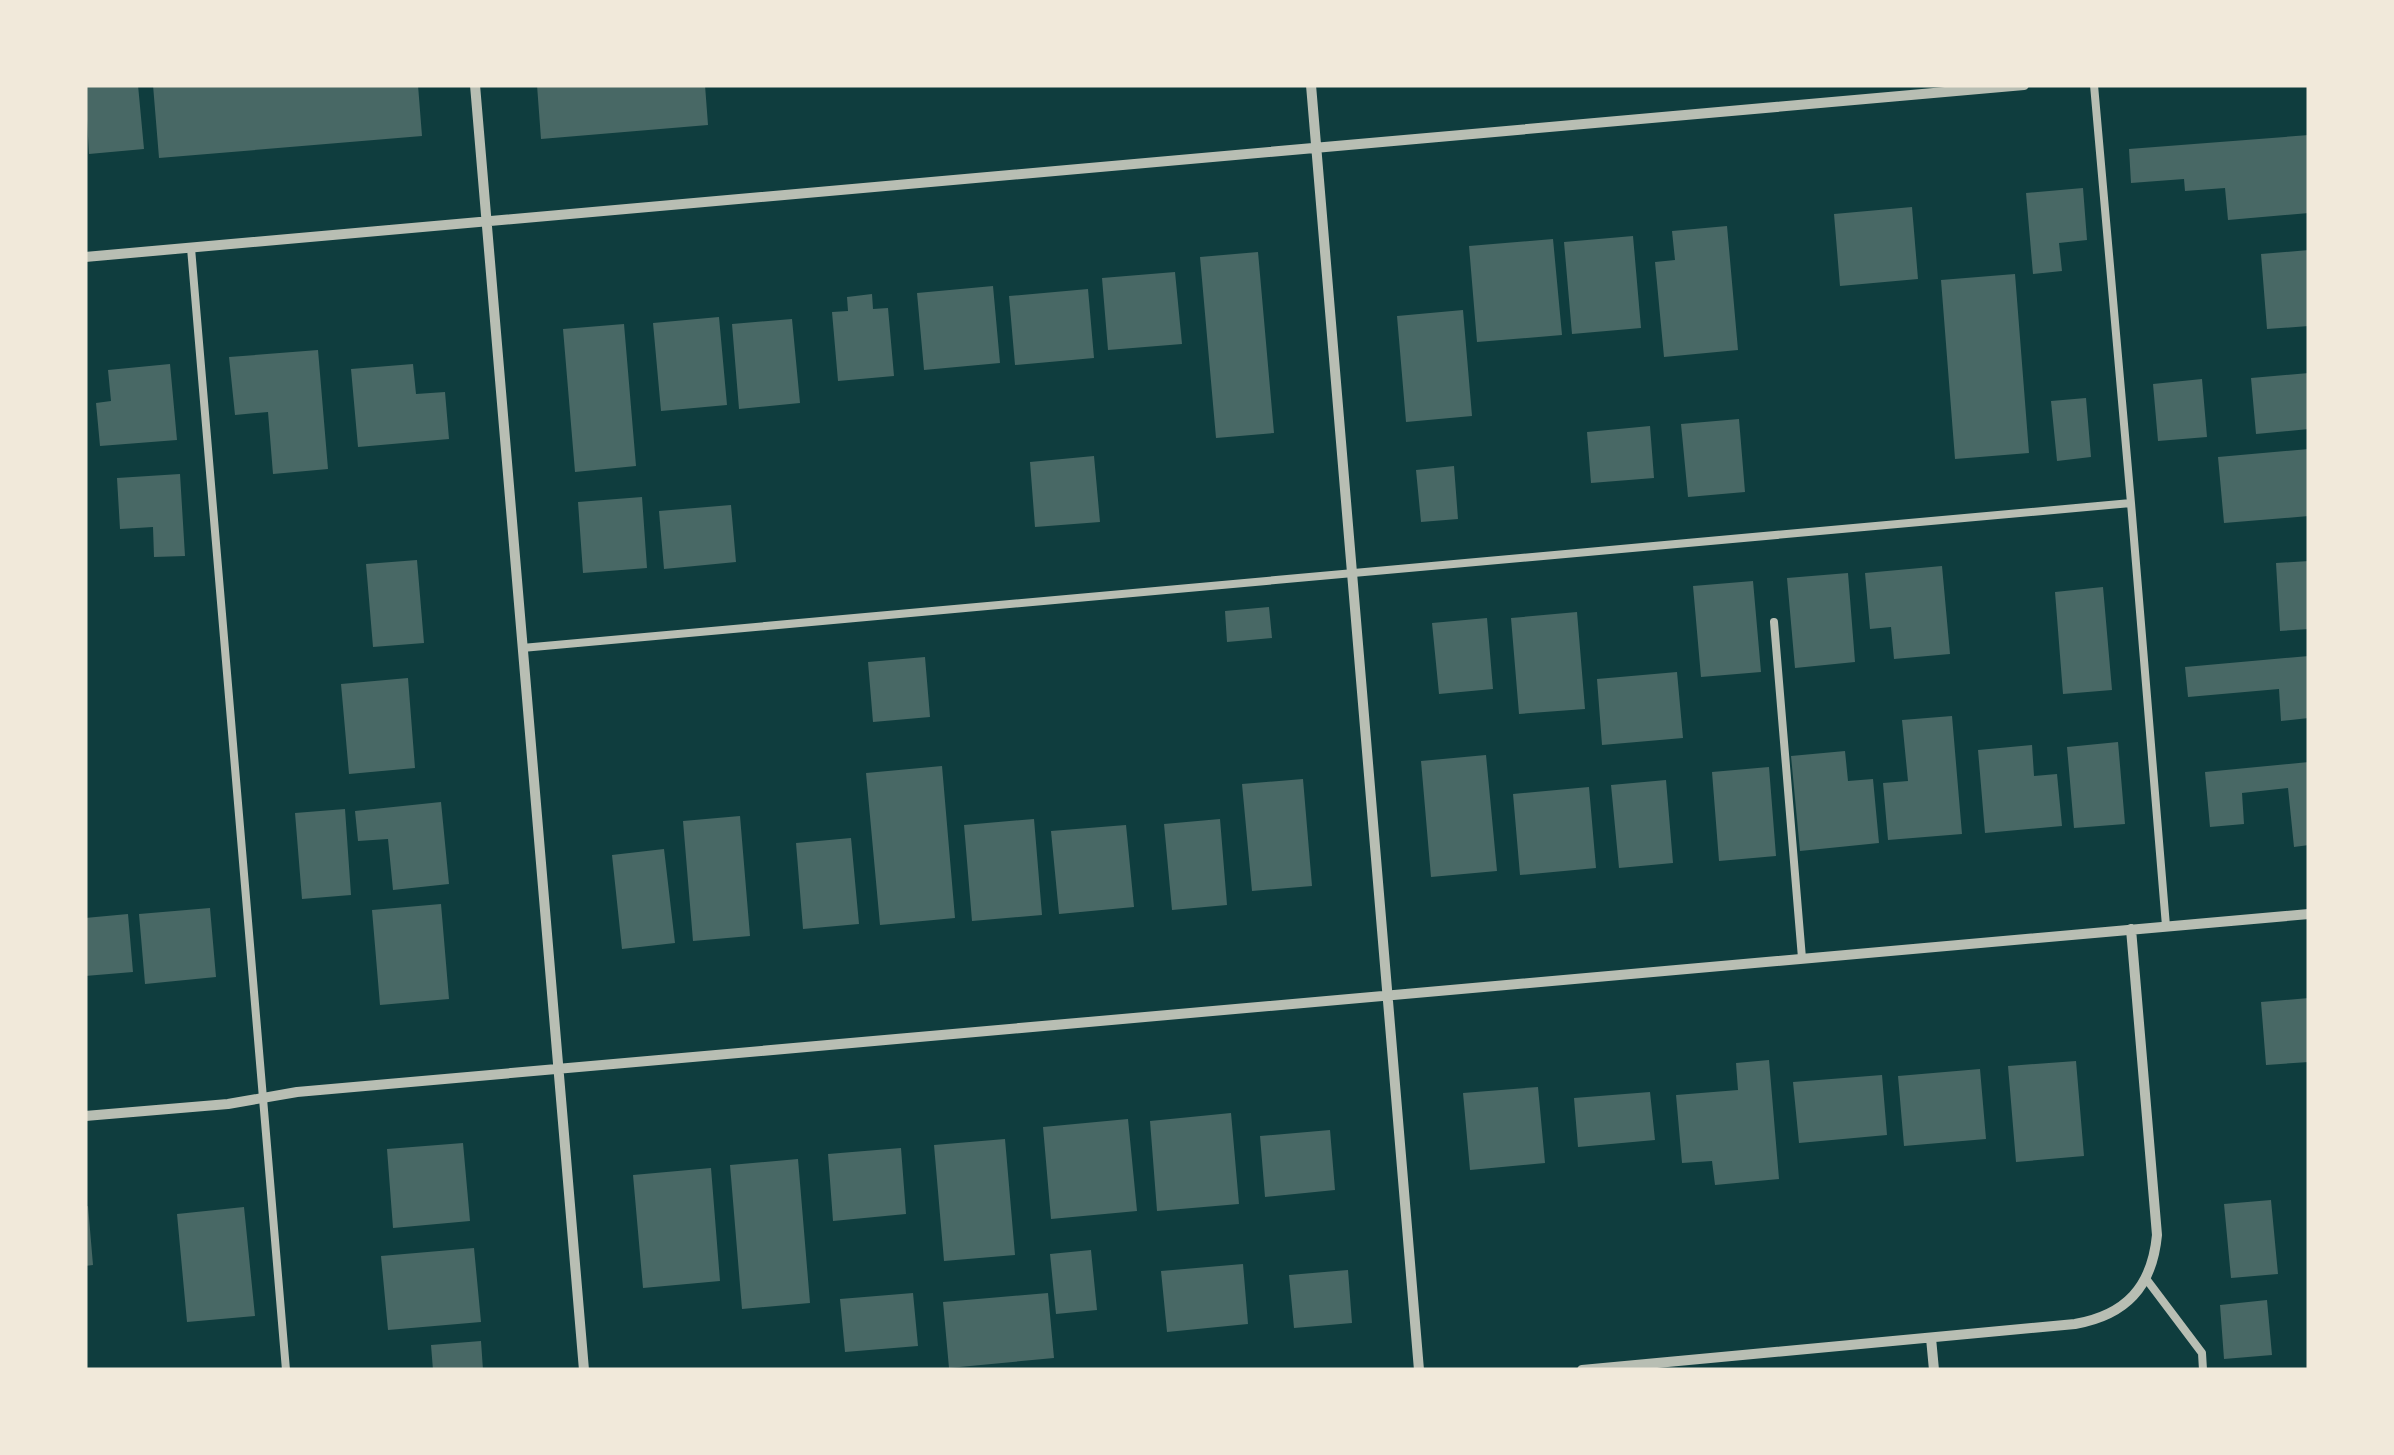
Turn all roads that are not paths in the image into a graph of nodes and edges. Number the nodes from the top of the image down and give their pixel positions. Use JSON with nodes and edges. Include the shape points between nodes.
{"nodes":[{"id":1,"x":475,"y":85,"type":"edge"},
{"id":2,"x":1311,"y":85,"type":"edge"},
{"id":3,"x":2024,"y":85,"type":"edge"},
{"id":4,"x":2094,"y":85,"type":"edge"},
{"id":5,"x":1316,"y":148,"type":"junction"},
{"id":6,"x":487,"y":222,"type":"junction"},
{"id":7,"x":191,"y":248,"type":"junction"},
{"id":8,"x":85,"y":257,"type":"edge"},
{"id":9,"x":2130,"y":503,"type":"junction"},
{"id":10,"x":1352,"y":573,"type":"junction"},
{"id":11,"x":1774,"y":622,"type":"dead end"},
{"id":12,"x":522,"y":648,"type":"junction"},
{"id":13,"x":2309,"y":914,"type":"edge"},
{"id":14,"x":2166,"y":926,"type":"junction"},
{"id":15,"x":2131,"y":929,"type":"junction"},
{"id":16,"x":1802,"y":958,"type":"junction"},
{"id":17,"x":1386,"y":995,"type":"junction"},
{"id":18,"x":559,"y":1070,"type":"junction"},
{"id":19,"x":265,"y":1098,"type":"junction"},
{"id":20,"x":85,"y":1116,"type":"edge"},
{"id":21,"x":2147,"y":1280,"type":"junction"},
{"id":22,"x":1931,"y":1338,"type":"junction"},
{"id":23,"x":1666,"y":1366,"type":"edge"},
{"id":24,"x":286,"y":1370,"type":"edge"},
{"id":25,"x":584,"y":1370,"type":"edge"},
{"id":26,"x":1419,"y":1370,"type":"edge"},
{"id":27,"x":1582,"y":1370,"type":"edge"},
{"id":28,"x":1934,"y":1370,"type":"edge"},
{"id":29,"x":2203,"y":1370,"type":"edge"}],
"edges":[{"from":1,"to":6,"type":"street"},
{"from":2,"to":5,"type":"street"},
{"from":3,"to":5,"type":"street"},
{"from":4,"to":9,"type":"lane"},
{"from":5,"to":6,"type":"street"},
{"from":5,"to":10,"type":"street"},
{"from":6,"to":7,"type":"street"},
{"from":6,"to":12,"type":"street"},
{"from":7,"to":8,"type":"street"},
{"from":7,"to":19,"type":"lane"},
{"from":9,"to":10,"type":"lane"},
{"from":9,"to":14,"type":"lane"},
{"from":10,"to":12,"type":"lane"},
{"from":10,"to":17,"type":"street"},
{"from":11,"to":16,"type":"lane"},
{"from":12,"to":18,"type":"street"},
{"from":13,"to":14,"type":"street"},
{"from":14,"to":15,"type":"street"},
{"from":15,"to":16,"type":"street"},
{"from":15,"to":21,"type":"street","via":[[2157,1235]]},
{"from":16,"to":17,"type":"street"},
{"from":17,"to":18,"type":"street"},
{"from":17,"to":26,"type":"street"},
{"from":18,"to":19,"type":"street"},
{"from":18,"to":25,"type":"street"},
{"from":19,"to":20,"type":"street"},
{"from":19,"to":24,"type":"lane"},
{"from":21,"to":22,"type":"street","via":[[2135,1298],[2095,1320]]},
{"from":21,"to":29,"type":"lane","via":[[2202,1353]]},
{"from":22,"to":23,"type":"street"},
{"from":22,"to":28,"type":"street"},
{"from":23,"to":27,"type":"street"}]}
